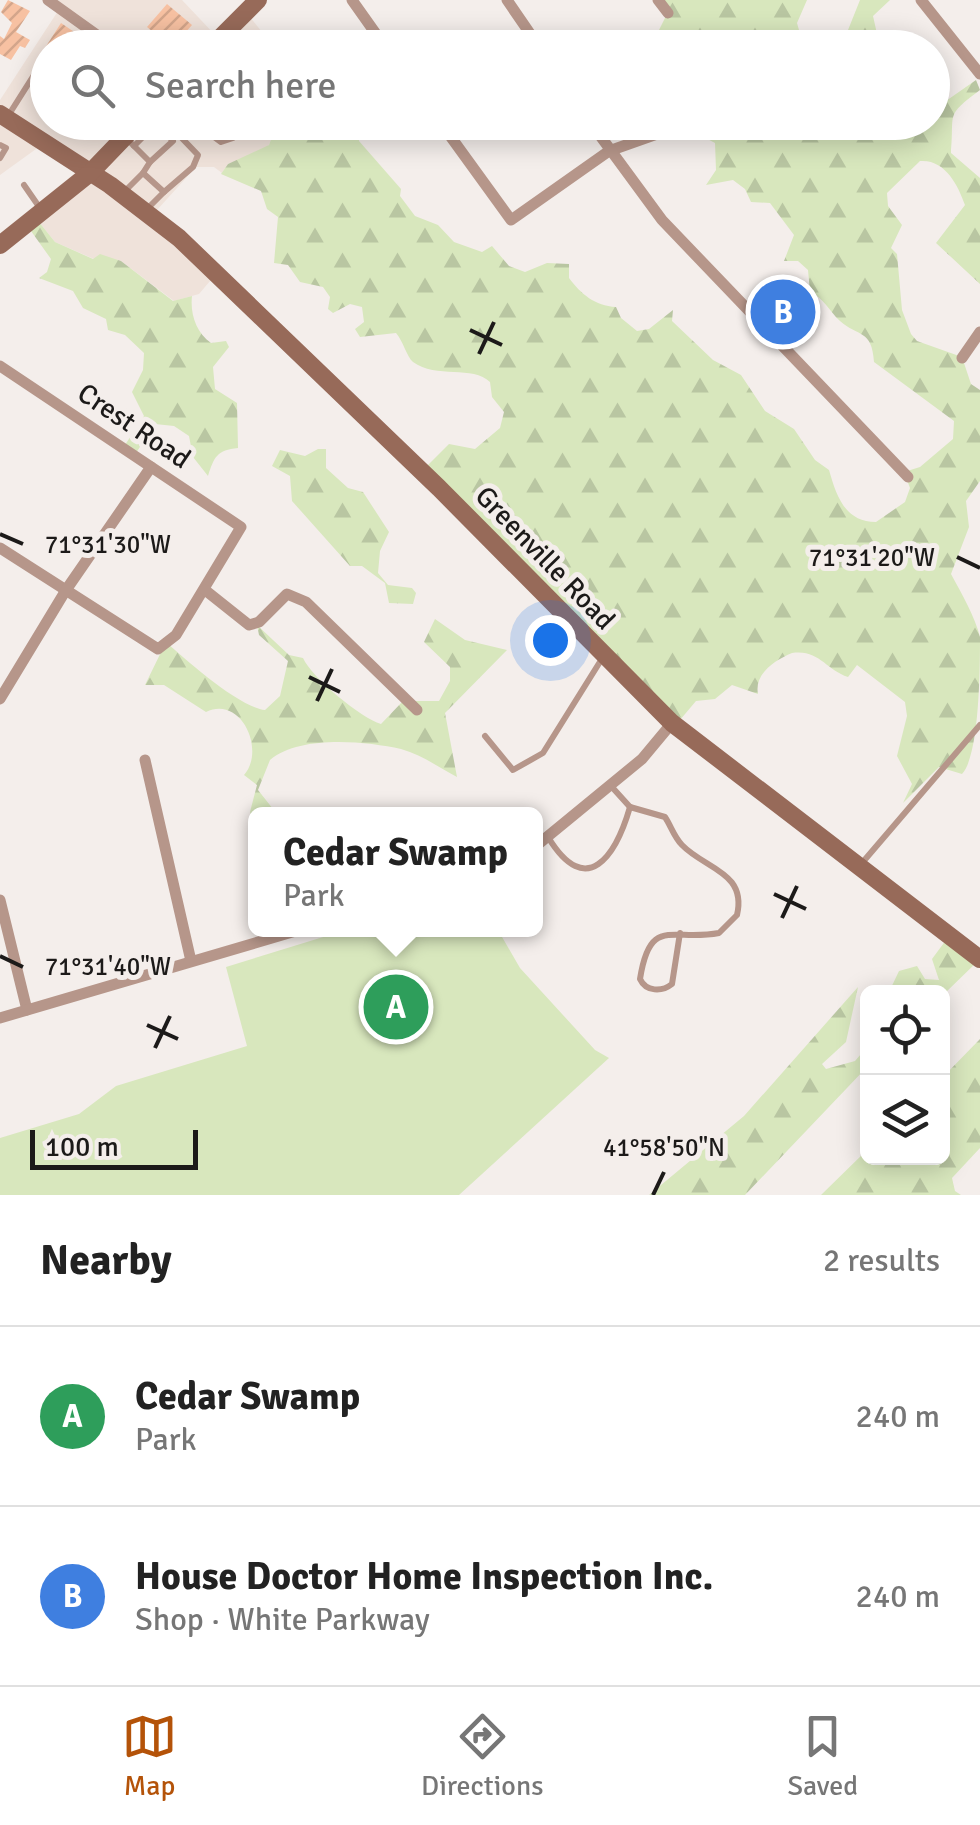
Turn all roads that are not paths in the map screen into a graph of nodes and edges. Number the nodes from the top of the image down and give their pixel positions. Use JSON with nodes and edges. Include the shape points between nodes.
{"nodes":[{"id":1,"x":258,"y":0,"type":"edge"},
{"id":2,"x":352,"y":0,"type":"edge"},
{"id":3,"x":507,"y":0,"type":"edge"},
{"id":4,"x":658,"y":0,"type":"edge"},
{"id":5,"x":922,"y":0,"type":"edge"},
{"id":6,"x":57,"y":2,"type":"edge"},
{"id":7,"x":668,"y":13,"type":"dead end"},
{"id":8,"x":93,"y":30,"type":"edge"},
{"id":9,"x":228,"y":30,"type":"edge"},
{"id":10,"x":373,"y":30,"type":"edge"},
{"id":11,"x":528,"y":30,"type":"edge"},
{"id":12,"x":946,"y":30,"type":"edge"},
{"id":13,"x":950,"y":36,"type":"edge"},
{"id":14,"x":980,"y":74,"type":"edge"},
{"id":15,"x":30,"y":80,"type":"edge"},
{"id":16,"x":3,"y":116,"type":"edge"},
{"id":17,"x":30,"y":134,"type":"edge"},
{"id":18,"x":40,"y":140,"type":"edge"},
{"id":19,"x":122,"y":140,"type":"edge"},
{"id":20,"x":137,"y":140,"type":"edge"},
{"id":21,"x":171,"y":140,"type":"edge"},
{"id":22,"x":187,"y":140,"type":"edge"},
{"id":23,"x":453,"y":140,"type":"edge"},
{"id":24,"x":602,"y":140,"type":"edge"},
{"id":25,"x":639,"y":140,"type":"edge"},
{"id":26,"x":3,"y":146,"type":"edge"},
{"id":27,"x":609,"y":151,"type":"junction"},
{"id":28,"x":0,"y":158,"type":"edge"},
{"id":29,"x":150,"y":162,"type":"junction"},
{"id":30,"x":143,"y":172,"type":"junction"},
{"id":31,"x":90,"y":173,"type":"junction"},
{"id":32,"x":24,"y":185,"type":"dead end"},
{"id":33,"x":164,"y":192,"type":"junction"},
{"id":34,"x":122,"y":194,"type":"junction"},
{"id":35,"x":42,"y":212,"type":"junction"},
{"id":36,"x":144,"y":212,"type":"junction"},
{"id":37,"x":0,"y":246,"type":"edge"},
{"id":38,"x":980,"y":332,"type":"edge"},
{"id":39,"x":962,"y":358,"type":"dead end"},
{"id":40,"x":0,"y":366,"type":"edge"},
{"id":41,"x":151,"y":467,"type":"junction"},
{"id":42,"x":908,"y":476,"type":"dead end"},
{"id":43,"x":0,"y":548,"type":"edge"},
{"id":44,"x":66,"y":590,"type":"junction"},
{"id":45,"x":204,"y":590,"type":"junction"},
{"id":46,"x":604,"y":656,"type":"junction"},
{"id":47,"x":0,"y":699,"type":"edge"},
{"id":48,"x":417,"y":710,"type":"dead end"},
{"id":49,"x":672,"y":723,"type":"junction"},
{"id":50,"x":980,"y":725,"type":"edge"},
{"id":51,"x":485,"y":736,"type":"dead end"},
{"id":52,"x":145,"y":760,"type":"dead end"},
{"id":53,"x":611,"y":786,"type":"junction"},
{"id":54,"x":630,"y":807,"type":"junction"},
{"id":55,"x":548,"y":837,"type":"junction"},
{"id":56,"x":543,"y":841,"type":"edge"},
{"id":57,"x":858,"y":868,"type":"junction"},
{"id":58,"x":0,"y":900,"type":"edge"},
{"id":59,"x":680,"y":933,"type":"junction"},
{"id":60,"x":275,"y":937,"type":"edge"},
{"id":61,"x":980,"y":960,"type":"edge"},
{"id":62,"x":191,"y":961,"type":"junction"},
{"id":63,"x":28,"y":1010,"type":"junction"},
{"id":64,"x":0,"y":1018,"type":"edge"}],
"edges":[{"from":1,"to":9,"type":"main road"},
{"from":2,"to":10,"type":"street"},
{"from":3,"to":11,"type":"street"},
{"from":4,"to":7,"type":"street"},
{"from":5,"to":12,"type":"street"},
{"from":6,"to":8,"type":"street"},
{"from":13,"to":14,"type":"street"},
{"from":15,"to":16,"type":"lane"},
{"from":16,"to":17,"type":"main road","name":"Greenville Road"},
{"from":18,"to":31,"type":"main road","name":"Greenville Road"},
{"from":19,"to":31,"type":"main road"},
{"from":20,"to":29,"type":"lane"},
{"from":21,"to":29,"type":"lane"},
{"from":22,"to":33,"type":"lane","via":[[198,155],[193,167]]},
{"from":23,"to":27,"type":"street","via":[[511,220]]},
{"from":24,"to":27,"type":"street"},
{"from":25,"to":27,"type":"street"},
{"from":26,"to":28,"type":"lane"},
{"from":27,"to":42,"type":"street","via":[[675,234]]},
{"from":29,"to":30,"type":"lane"},
{"from":30,"to":33,"type":"lane"},
{"from":30,"to":34,"type":"lane"},
{"from":31,"to":34,"type":"main road","name":"Greenville Road"},
{"from":31,"to":35,"type":"main road"},
{"from":32,"to":35,"type":"lane"},
{"from":33,"to":36,"type":"lane"},
{"from":34,"to":36,"type":"main road","name":"Greenville Road"},
{"from":35,"to":37,"type":"main road"},
{"from":36,"to":46,"type":"main road","name":"Greenville Road","via":[[236,291]]},
{"from":38,"to":39,"type":"street"},
{"from":40,"to":41,"type":"street","name":"Crest Road"},
{"from":41,"to":44,"type":"street"},
{"from":41,"to":45,"type":"street","name":"Crest Road","via":[[241,527]]},
{"from":43,"to":44,"type":"street"},
{"from":44,"to":45,"type":"street","via":[[158,650],[176,635]]},
{"from":44,"to":47,"type":"street"},
{"from":45,"to":48,"type":"street","via":[[249,625],[288,594],[306,602]]},
{"from":46,"to":49,"type":"main road","name":"Greenville Road"},
{"from":46,"to":51,"type":"lane","via":[[533,763],[512,770]]},
{"from":49,"to":53,"type":"street"},
{"from":49,"to":57,"type":"main road","name":"Greenville Road"},
{"from":50,"to":57,"type":"lane"},
{"from":52,"to":62,"type":"street"},
{"from":53,"to":54,"type":"lane"},
{"from":53,"to":55,"type":"street"},
{"from":54,"to":55,"type":"lane","via":[[608,860],[597,867],[574,866]]},
{"from":54,"to":59,"type":"lane","via":[[665,817],[678,842],[728,875],[738,891],[730,925],[705,935]]},
{"from":55,"to":56,"type":"street"},
{"from":57,"to":61,"type":"main road","name":"Greenville Road"},
{"from":58,"to":63,"type":"street"},
{"from":59,"to":59,"type":"lane","via":[[664,933],[647,948],[640,979],[646,987],[672,984]]},
{"from":60,"to":62,"type":"street"},
{"from":62,"to":63,"type":"street"},
{"from":63,"to":64,"type":"street"}]}
